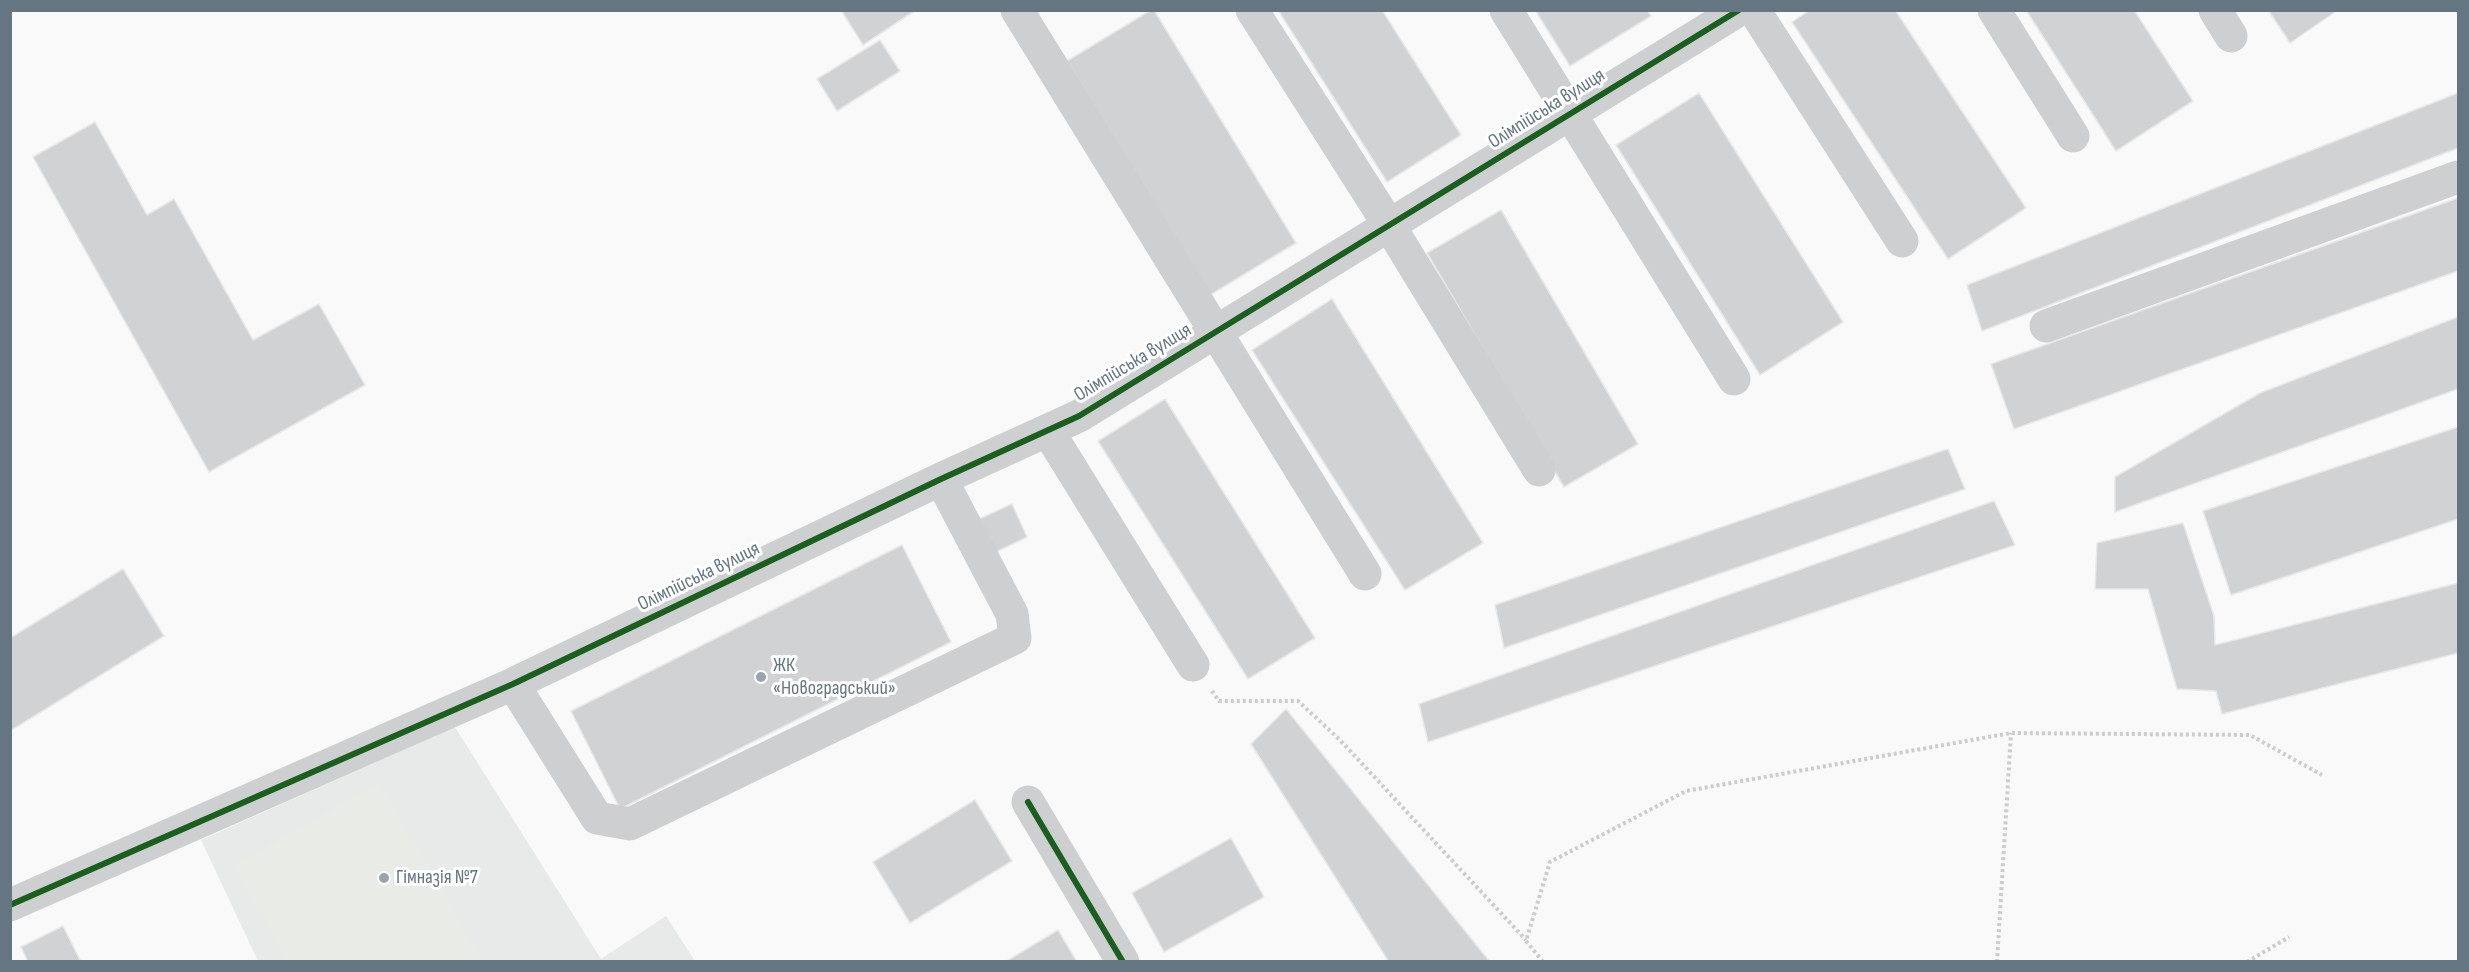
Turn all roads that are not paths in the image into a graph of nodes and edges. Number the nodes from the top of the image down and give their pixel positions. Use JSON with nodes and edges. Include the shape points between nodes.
{"nodes":[{"id":1,"x":1017,"y":10,"type":"edge"},
{"id":2,"x":1252,"y":10,"type":"edge"},
{"id":3,"x":1506,"y":10,"type":"edge"},
{"id":4,"x":1738,"y":10,"type":"edge"},
{"id":5,"x":1754,"y":10,"type":"edge"},
{"id":6,"x":1994,"y":10,"type":"edge"},
{"id":7,"x":1571,"y":113,"type":"junction"},
{"id":8,"x":2073,"y":136,"type":"dead end"},
{"id":9,"x":2458,"y":177,"type":"edge"},
{"id":10,"x":1389,"y":225,"type":"junction"},
{"id":11,"x":1902,"y":240,"type":"dead end"},
{"id":12,"x":2046,"y":326,"type":"dead end"},
{"id":13,"x":1217,"y":332,"type":"junction"},
{"id":14,"x":1734,"y":378,"type":"dead end"},
{"id":15,"x":1048,"y":430,"type":"junction"},
{"id":16,"x":1539,"y":470,"type":"dead end"},
{"id":17,"x":941,"y":479,"type":"junction"},
{"id":18,"x":1365,"y":574,"type":"dead end"},
{"id":19,"x":1193,"y":665,"type":"road end"},
{"id":20,"x":513,"y":684,"type":"junction"},
{"id":21,"x":1028,"y":802,"type":"dead end"},
{"id":22,"x":10,"y":905,"type":"edge"},
{"id":23,"x":1123,"y":962,"type":"edge"}],
"edges":[{"from":1,"to":13,"type":"street"},
{"from":2,"to":10,"type":"street"},
{"from":3,"to":7,"type":"street"},
{"from":4,"to":7,"type":"street","name":"Олімпійська вулиця"},
{"from":5,"to":11,"type":"street"},
{"from":6,"to":8,"type":"street"},
{"from":7,"to":10,"type":"street","name":"Олімпійська вулиця"},
{"from":7,"to":14,"type":"street"},
{"from":9,"to":12,"type":"street"},
{"from":10,"to":13,"type":"street","name":"Олімпійська вулиця"},
{"from":10,"to":16,"type":"street"},
{"from":13,"to":15,"type":"street","name":"Олімпійська вулиця","via":[[1079,416]]},
{"from":13,"to":18,"type":"street"},
{"from":15,"to":17,"type":"street","name":"Олімпійська вулиця"},
{"from":15,"to":19,"type":"street"},
{"from":17,"to":20,"type":"street","name":"Олімпійська вулиця"},
{"from":17,"to":20,"type":"street","via":[[1012,614],[1015,638],[630,824],[597,818]]},
{"from":20,"to":22,"type":"street","name":"Олімпійська вулиця"},
{"from":21,"to":23,"type":"street"}]}
